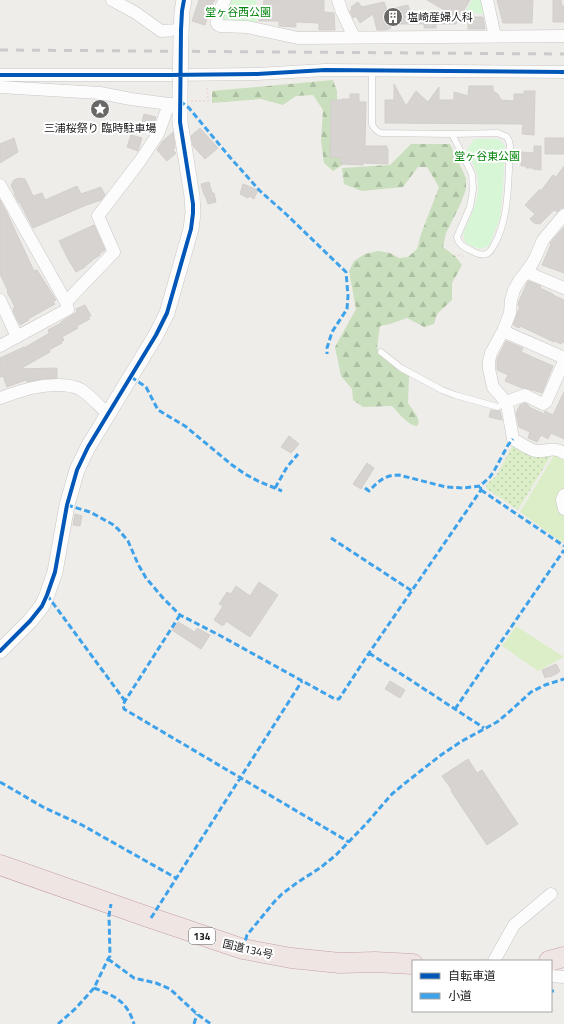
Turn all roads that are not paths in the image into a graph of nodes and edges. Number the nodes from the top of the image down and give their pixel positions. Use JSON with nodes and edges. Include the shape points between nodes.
{"nodes":[{"id":1,"x":112,"y":0,"type":"edge"},
{"id":2,"x":225,"y":0,"type":"edge"},
{"id":3,"x":338,"y":0,"type":"edge"},
{"id":4,"x":487,"y":0,"type":"edge"},
{"id":5,"x":185,"y":4,"type":"edge"},
{"id":6,"x":181,"y":32,"type":"junction"},
{"id":7,"x":495,"y":36,"type":"junction"},
{"id":8,"x":564,"y":36,"type":"edge"},
{"id":9,"x":354,"y":37,"type":"junction"},
{"id":10,"x":372,"y":70,"type":"junction"},
{"id":11,"x":564,"y":72,"type":"edge"},
{"id":12,"x":0,"y":75,"type":"edge"},
{"id":13,"x":0,"y":87,"type":"edge"},
{"id":14,"x":177,"y":100,"type":"junction"},
{"id":15,"x":452,"y":134,"type":"junction"},
{"id":16,"x":0,"y":185,"type":"edge"},
{"id":17,"x":564,"y":215,"type":"edge"},
{"id":18,"x":526,"y":272,"type":"junction"},
{"id":19,"x":561,"y":290,"type":"edge"},
{"id":20,"x":0,"y":300,"type":"edge"},
{"id":21,"x":66,"y":302,"type":"junction"},
{"id":22,"x":503,"y":330,"type":"junction"},
{"id":23,"x":17,"y":337,"type":"junction"},
{"id":24,"x":0,"y":346,"type":"edge"},
{"id":25,"x":381,"y":352,"type":"dead end"},
{"id":26,"x":564,"y":361,"type":"edge"},
{"id":27,"x":0,"y":398,"type":"edge"},
{"id":28,"x":506,"y":402,"type":"junction"},
{"id":29,"x":108,"y":414,"type":"junction"},
{"id":30,"x":564,"y":453,"type":"edge"},
{"id":31,"x":564,"y":495,"type":"edge"},
{"id":32,"x":564,"y":509,"type":"edge"},
{"id":33,"x":0,"y":650,"type":"edge"},
{"id":34,"x":0,"y":865,"type":"edge"},
{"id":35,"x":551,"y":894,"type":"dead end"},
{"id":36,"x":564,"y":957,"type":"edge"},
{"id":37,"x":495,"y":960,"type":"edge"},
{"id":38,"x":552,"y":960,"type":"edge"},
{"id":39,"x":412,"y":964,"type":"edge"},
{"id":40,"x":552,"y":976,"type":"edge"},
{"id":41,"x":564,"y":977,"type":"edge"}],
"edges":[{"from":1,"to":6,"type":"street","via":[[161,31]]},
{"from":2,"to":9,"type":"street","via":[[216,18],[220,26],[247,27],[298,38]]},
{"from":3,"to":9,"type":"street"},
{"from":4,"to":7,"type":"street"},
{"from":5,"to":6,"type":"street"},
{"from":6,"to":14,"type":"street","bridge":true},
{"from":7,"to":8,"type":"street"},
{"from":7,"to":9,"type":"street"},
{"from":10,"to":11,"type":"street"},
{"from":10,"to":12,"type":"street","via":[[257,74]]},
{"from":10,"to":15,"type":"lane","via":[[372,124],[377,131]]},
{"from":13,"to":14,"type":"street","via":[[100,93],[131,99]]},
{"from":14,"to":21,"type":"street","via":[[140,161],[98,216],[114,252]]},
{"from":14,"to":29,"type":"street","via":[[193,204],[191,229],[164,319]]},
{"from":15,"to":15,"type":"lane","via":[[498,133],[507,137],[509,141],[506,207],[497,240],[487,254],[480,255],[458,241],[458,232],[470,207],[473,189],[472,174]]},
{"from":16,"to":21,"type":"street"},
{"from":17,"to":18,"type":"street","via":[[543,240]]},
{"from":18,"to":19,"type":"street"},
{"from":18,"to":22,"type":"street","via":[[514,290],[510,314]]},
{"from":20,"to":23,"type":"street"},
{"from":21,"to":23,"type":"street","via":[[68,309]]},
{"from":22,"to":26,"type":"street","via":[[562,357]]},
{"from":22,"to":28,"type":"street","via":[[491,353],[489,369],[493,387]]},
{"from":23,"to":24,"type":"street"},
{"from":25,"to":28,"type":"lane","via":[[401,368],[442,390],[498,407]]},
{"from":26,"to":28,"type":"street","via":[[546,402],[543,404],[525,395]]},
{"from":27,"to":29,"type":"street","via":[[31,387],[72,386],[80,389]]},
{"from":28,"to":30,"type":"street","via":[[513,439],[534,450],[557,449]]},
{"from":29,"to":33,"type":"street","via":[[88,447],[78,470],[67,505],[49,591],[42,606],[30,621]]},
{"from":31,"to":32,"type":"street"},
{"from":34,"to":39,"type":"highway","name":"国道134号","number":"134","via":[[243,949],[291,958],[340,963]]},
{"from":35,"to":37,"type":"street","via":[[514,925]]},
{"from":36,"to":38,"type":"highway"},
{"from":40,"to":41,"type":"street"}]}
